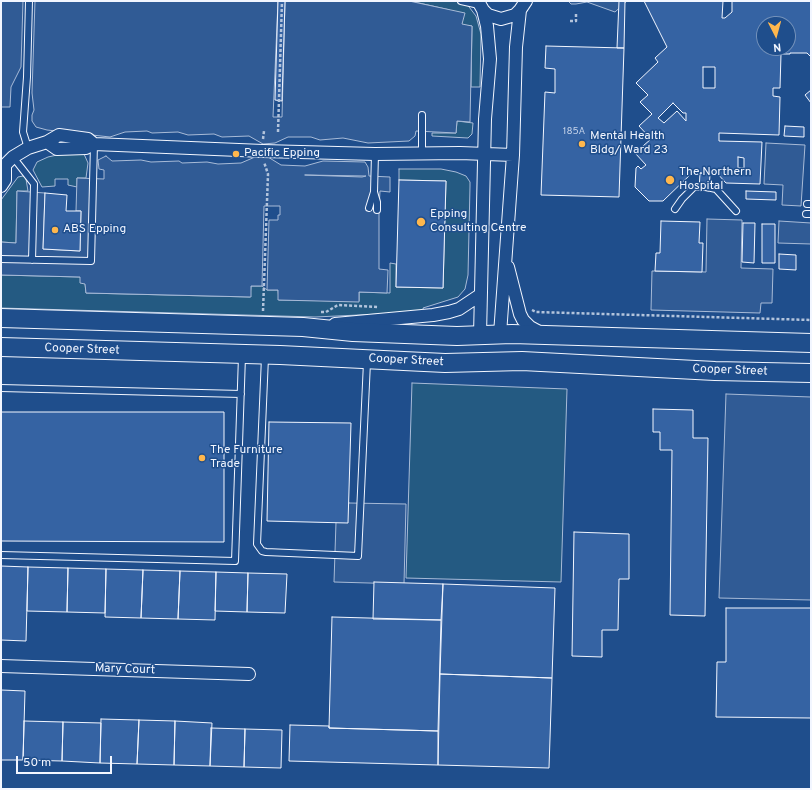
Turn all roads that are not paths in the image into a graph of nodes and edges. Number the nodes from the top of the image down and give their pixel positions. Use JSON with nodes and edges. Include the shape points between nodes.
{"nodes":[{"id":1,"x":29,"y":1,"type":"edge"},
{"id":2,"x":461,"y":1,"type":"edge"},
{"id":3,"x":480,"y":5,"type":"edge"},
{"id":4,"x":523,"y":6,"type":"edge"},
{"id":5,"x":422,"y":116,"type":"dead end"},
{"id":6,"x":94,"y":144,"type":"junction"},
{"id":7,"x":28,"y":148,"type":"junction"},
{"id":8,"x":422,"y":153,"type":"junction"},
{"id":9,"x":375,"y":154,"type":"junction"},
{"id":10,"x":484,"y":154,"type":"junction"},
{"id":11,"x":513,"y":155,"type":"junction"},
{"id":12,"x":6,"y":163,"type":"edge"},
{"id":13,"x":1,"y":186,"type":"edge"},
{"id":14,"x":374,"y":192,"type":"junction"},
{"id":15,"x":369,"y":208,"type":"dead end"},
{"id":16,"x":675,"y":209,"type":"dead end"},
{"id":17,"x":377,"y":210,"type":"dead end"},
{"id":18,"x":736,"y":211,"type":"dead end"},
{"id":19,"x":505,"y":256,"type":"junction"},
{"id":20,"x":1,"y":259,"type":"edge"},
{"id":21,"x":32,"y":260,"type":"junction"},
{"id":22,"x":480,"y":295,"type":"junction"},
{"id":23,"x":1,"y":318,"type":"edge"},
{"id":24,"x":304,"y":327,"type":"junction"},
{"id":25,"x":500,"y":334,"type":"junction"},
{"id":26,"x":480,"y":335,"type":"junction"},
{"id":27,"x":546,"y":335,"type":"junction"},
{"id":28,"x":811,"y":343,"type":"edge"},
{"id":29,"x":1,"y":347,"type":"edge"},
{"id":30,"x":242,"y":355,"type":"junction"},
{"id":31,"x":265,"y":355,"type":"junction"},
{"id":32,"x":367,"y":360,"type":"junction"},
{"id":33,"x":500,"y":361,"type":"junction"},
{"id":34,"x":479,"y":363,"type":"junction"},
{"id":35,"x":811,"y":373,"type":"edge"},
{"id":36,"x":1,"y":388,"type":"edge"},
{"id":37,"x":241,"y":394,"type":"junction"},
{"id":38,"x":1,"y":555,"type":"edge"},
{"id":39,"x":1,"y":666,"type":"edge"},
{"id":40,"x":249,"y":674,"type":"dead end"}],
"edges":[{"from":1,"to":7,"type":"lane","via":[[23,132]]},
{"from":2,"to":3,"type":"lane"},
{"from":3,"to":4,"type":"street","via":[[488,14],[501,18],[508,18]]},
{"from":3,"to":10,"type":"street","via":[[487,26],[490,59]]},
{"from":4,"to":11,"type":"street","via":[[516,48]]},
{"from":5,"to":8,"type":"lane"},
{"from":6,"to":7,"type":"street","via":[[86,148],[57,148],[47,142]]},
{"from":6,"to":9,"type":"street"},
{"from":6,"to":21,"type":"lane","via":[[91,261]]},
{"from":7,"to":12,"type":"street"},
{"from":8,"to":9,"type":"street"},
{"from":8,"to":10,"type":"street"},
{"from":9,"to":14,"type":"lane"},
{"from":10,"to":11,"type":"street"},
{"from":10,"to":22,"type":"street"},
{"from":11,"to":19,"type":"street"},
{"from":12,"to":13,"type":"street","via":[[5,180]]},
{"from":12,"to":21,"type":"lane","via":[[34,184]]},
{"from":14,"to":15,"type":"lane"},
{"from":14,"to":17,"type":"lane"},
{"from":16,"to":18,"type":"lane","via":[[694,187],[702,186],[716,189]]},
{"from":19,"to":25,"type":"street"},
{"from":19,"to":27,"type":"street","via":[[523,320],[530,327]]},
{"from":20,"to":21,"type":"lane"},
{"from":22,"to":24,"type":"street","via":[[460,309],[434,315]]},
{"from":22,"to":26,"type":"street"},
{"from":23,"to":24,"type":"main road"},
{"from":24,"to":26,"type":"main road","via":[[353,332]]},
{"from":25,"to":26,"type":"main road"},
{"from":25,"to":27,"type":"main road"},
{"from":25,"to":33,"type":"main road"},
{"from":26,"to":34,"type":"main road"},
{"from":27,"to":28,"type":"main road"},
{"from":29,"to":30,"type":"main road","name":"Cooper Street"},
{"from":30,"to":31,"type":"main road","name":"Cooper Street"},
{"from":30,"to":37,"type":"lane"},
{"from":31,"to":32,"type":"main road","name":"Cooper Street"},
{"from":31,"to":32,"type":"lane","via":[[257,544],[266,552],[358,556]]},
{"from":32,"to":34,"type":"main road","name":"Cooper Street"},
{"from":33,"to":34,"type":"main road","name":"Cooper Street"},
{"from":33,"to":35,"type":"main road","name":"Cooper Street"},
{"from":36,"to":37,"type":"lane"},
{"from":37,"to":38,"type":"lane","via":[[236,561]]},
{"from":39,"to":40,"type":"street","name":"Mary Court"}]}
